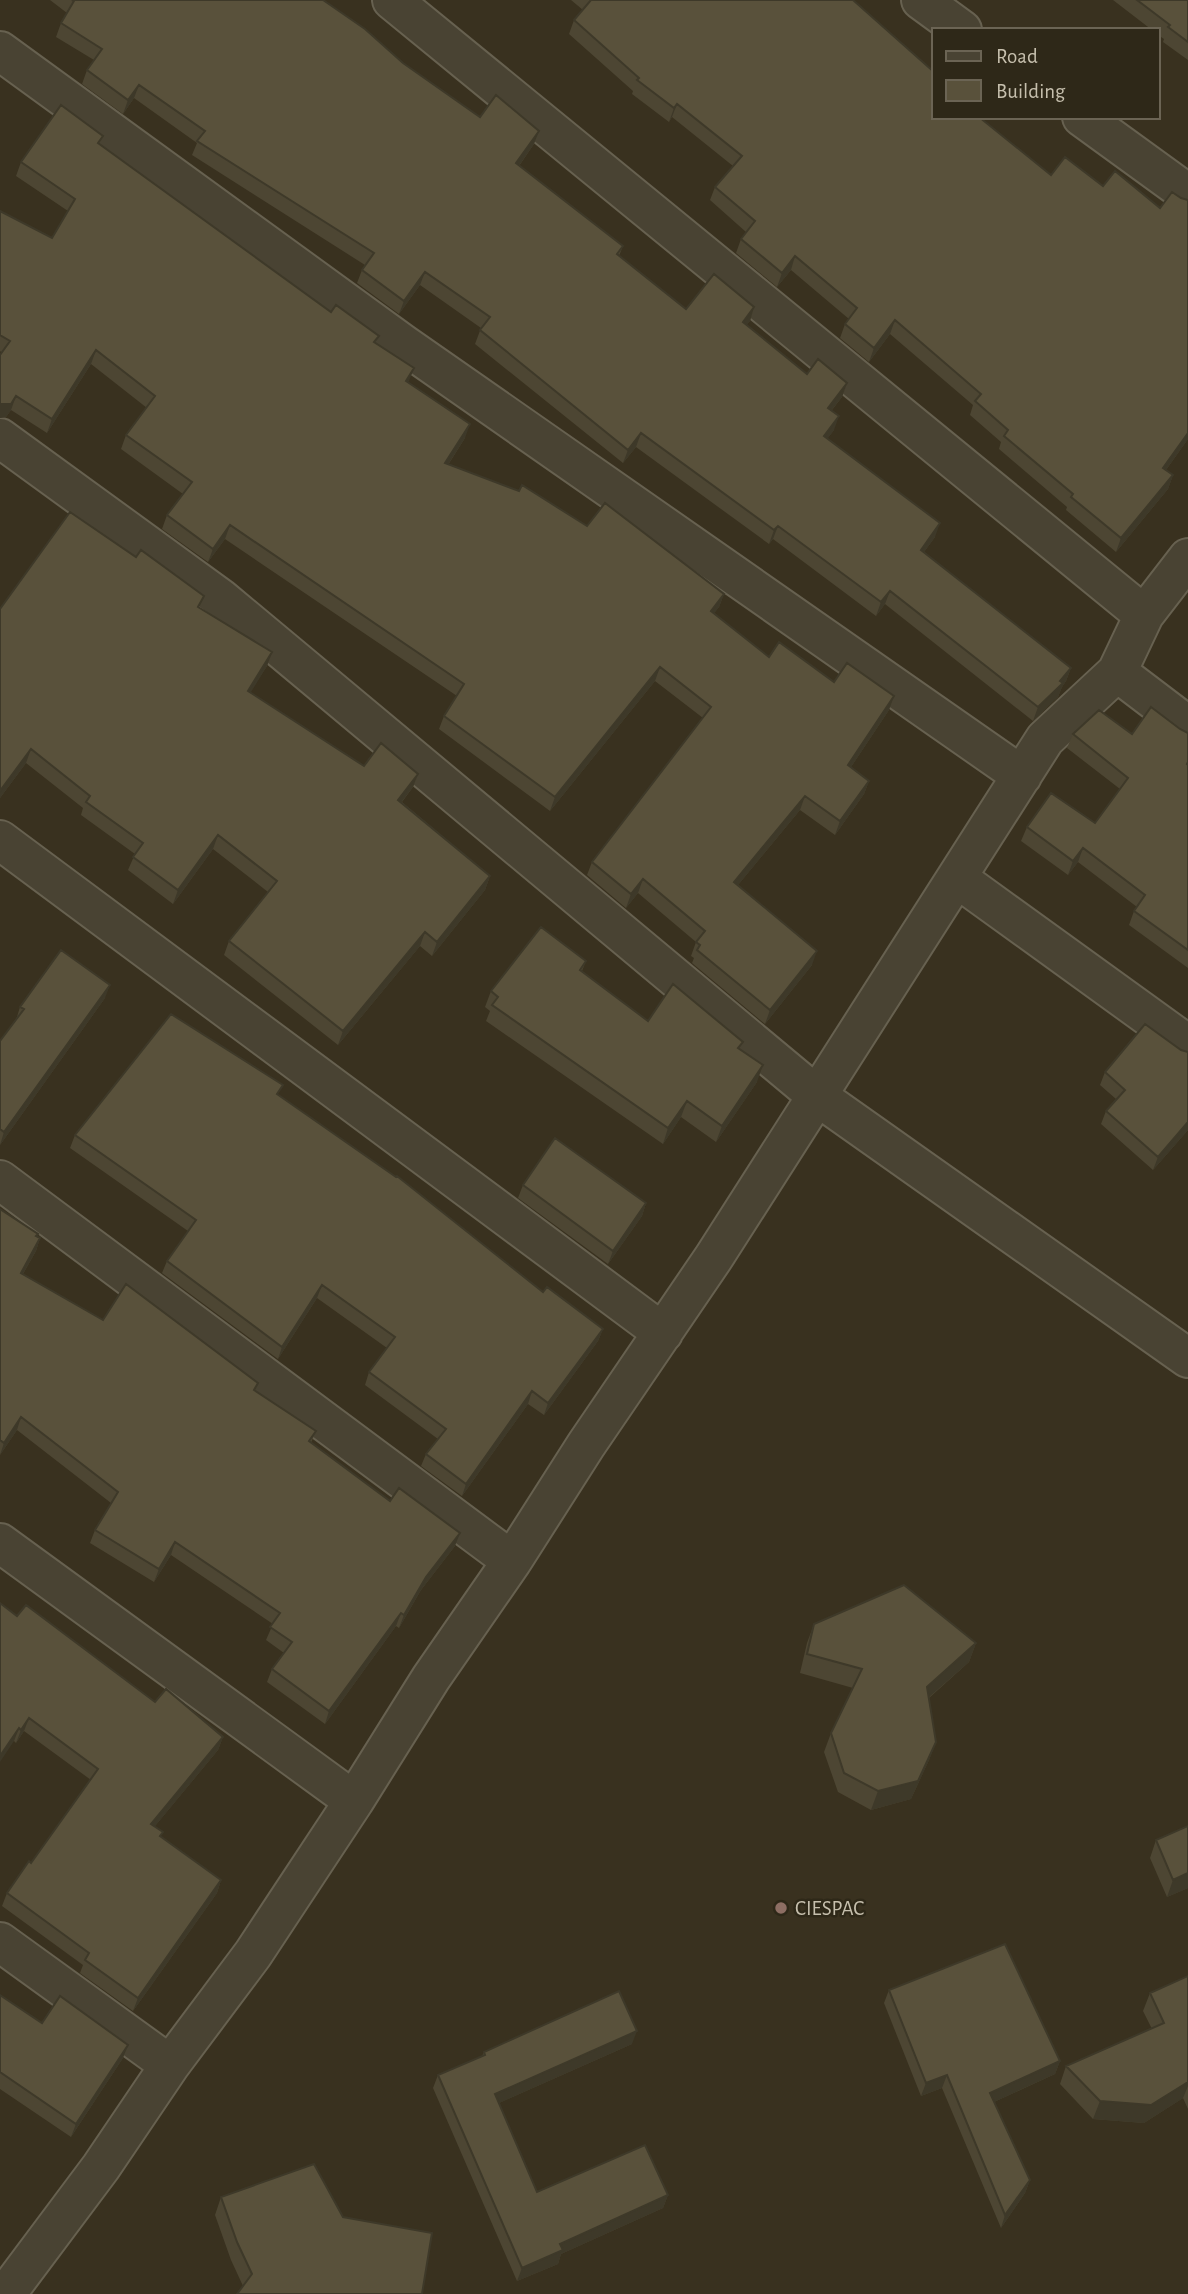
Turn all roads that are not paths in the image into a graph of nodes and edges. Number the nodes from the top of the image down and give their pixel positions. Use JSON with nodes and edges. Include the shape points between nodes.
{"nodes":[{"id":1,"x":392,"y":0,"type":"edge"},
{"id":2,"x":921,"y":0,"type":"edge"},
{"id":3,"x":959,"y":28,"type":"edge"},
{"id":4,"x":0,"y":51,"type":"edge"},
{"id":5,"x":1085,"y":119,"type":"edge"},
{"id":6,"x":1188,"y":194,"type":"edge"},
{"id":7,"x":0,"y":438,"type":"edge"},
{"id":8,"x":1188,"y":558,"type":"edge"},
{"id":9,"x":1144,"y":615,"type":"junction"},
{"id":10,"x":1117,"y":672,"type":"junction"},
{"id":11,"x":1188,"y":726,"type":"edge"},
{"id":12,"x":1022,"y":776,"type":"junction"},
{"id":13,"x":0,"y":840,"type":"edge"},
{"id":14,"x":957,"y":878,"type":"junction"},
{"id":15,"x":1188,"y":1045,"type":"edge"},
{"id":16,"x":817,"y":1096,"type":"junction"},
{"id":17,"x":0,"y":1180,"type":"edge"},
{"id":18,"x":663,"y":1333,"type":"junction"},
{"id":19,"x":1188,"y":1358,"type":"edge"},
{"id":20,"x":0,"y":1543,"type":"edge"},
{"id":21,"x":512,"y":1561,"type":"junction"},
{"id":22,"x":354,"y":1801,"type":"junction"},
{"id":23,"x":0,"y":1941,"type":"edge"},
{"id":24,"x":170,"y":2064,"type":"junction"},
{"id":25,"x":8,"y":2281,"type":"edge"}],
"edges":[{"from":1,"to":9,"type":"street"},
{"from":2,"to":3,"type":"street"},
{"from":4,"to":12,"type":"street","via":[[403,344]]},
{"from":5,"to":6,"type":"street"},
{"from":7,"to":16,"type":"street","via":[[220,598]]},
{"from":8,"to":9,"type":"street"},
{"from":9,"to":10,"type":"street"},
{"from":10,"to":11,"type":"street"},
{"from":10,"to":12,"type":"street","via":[[1045,739]]},
{"from":12,"to":14,"type":"street"},
{"from":13,"to":18,"type":"street"},
{"from":14,"to":15,"type":"street"},
{"from":14,"to":16,"type":"street"},
{"from":16,"to":18,"type":"street"},
{"from":16,"to":19,"type":"street"},
{"from":17,"to":21,"type":"street"},
{"from":18,"to":21,"type":"street"},
{"from":20,"to":22,"type":"street"},
{"from":21,"to":22,"type":"street"},
{"from":22,"to":24,"type":"street","via":[[253,1954]]},
{"from":23,"to":24,"type":"street"},
{"from":24,"to":25,"type":"street","via":[[101,2167]]}]}
